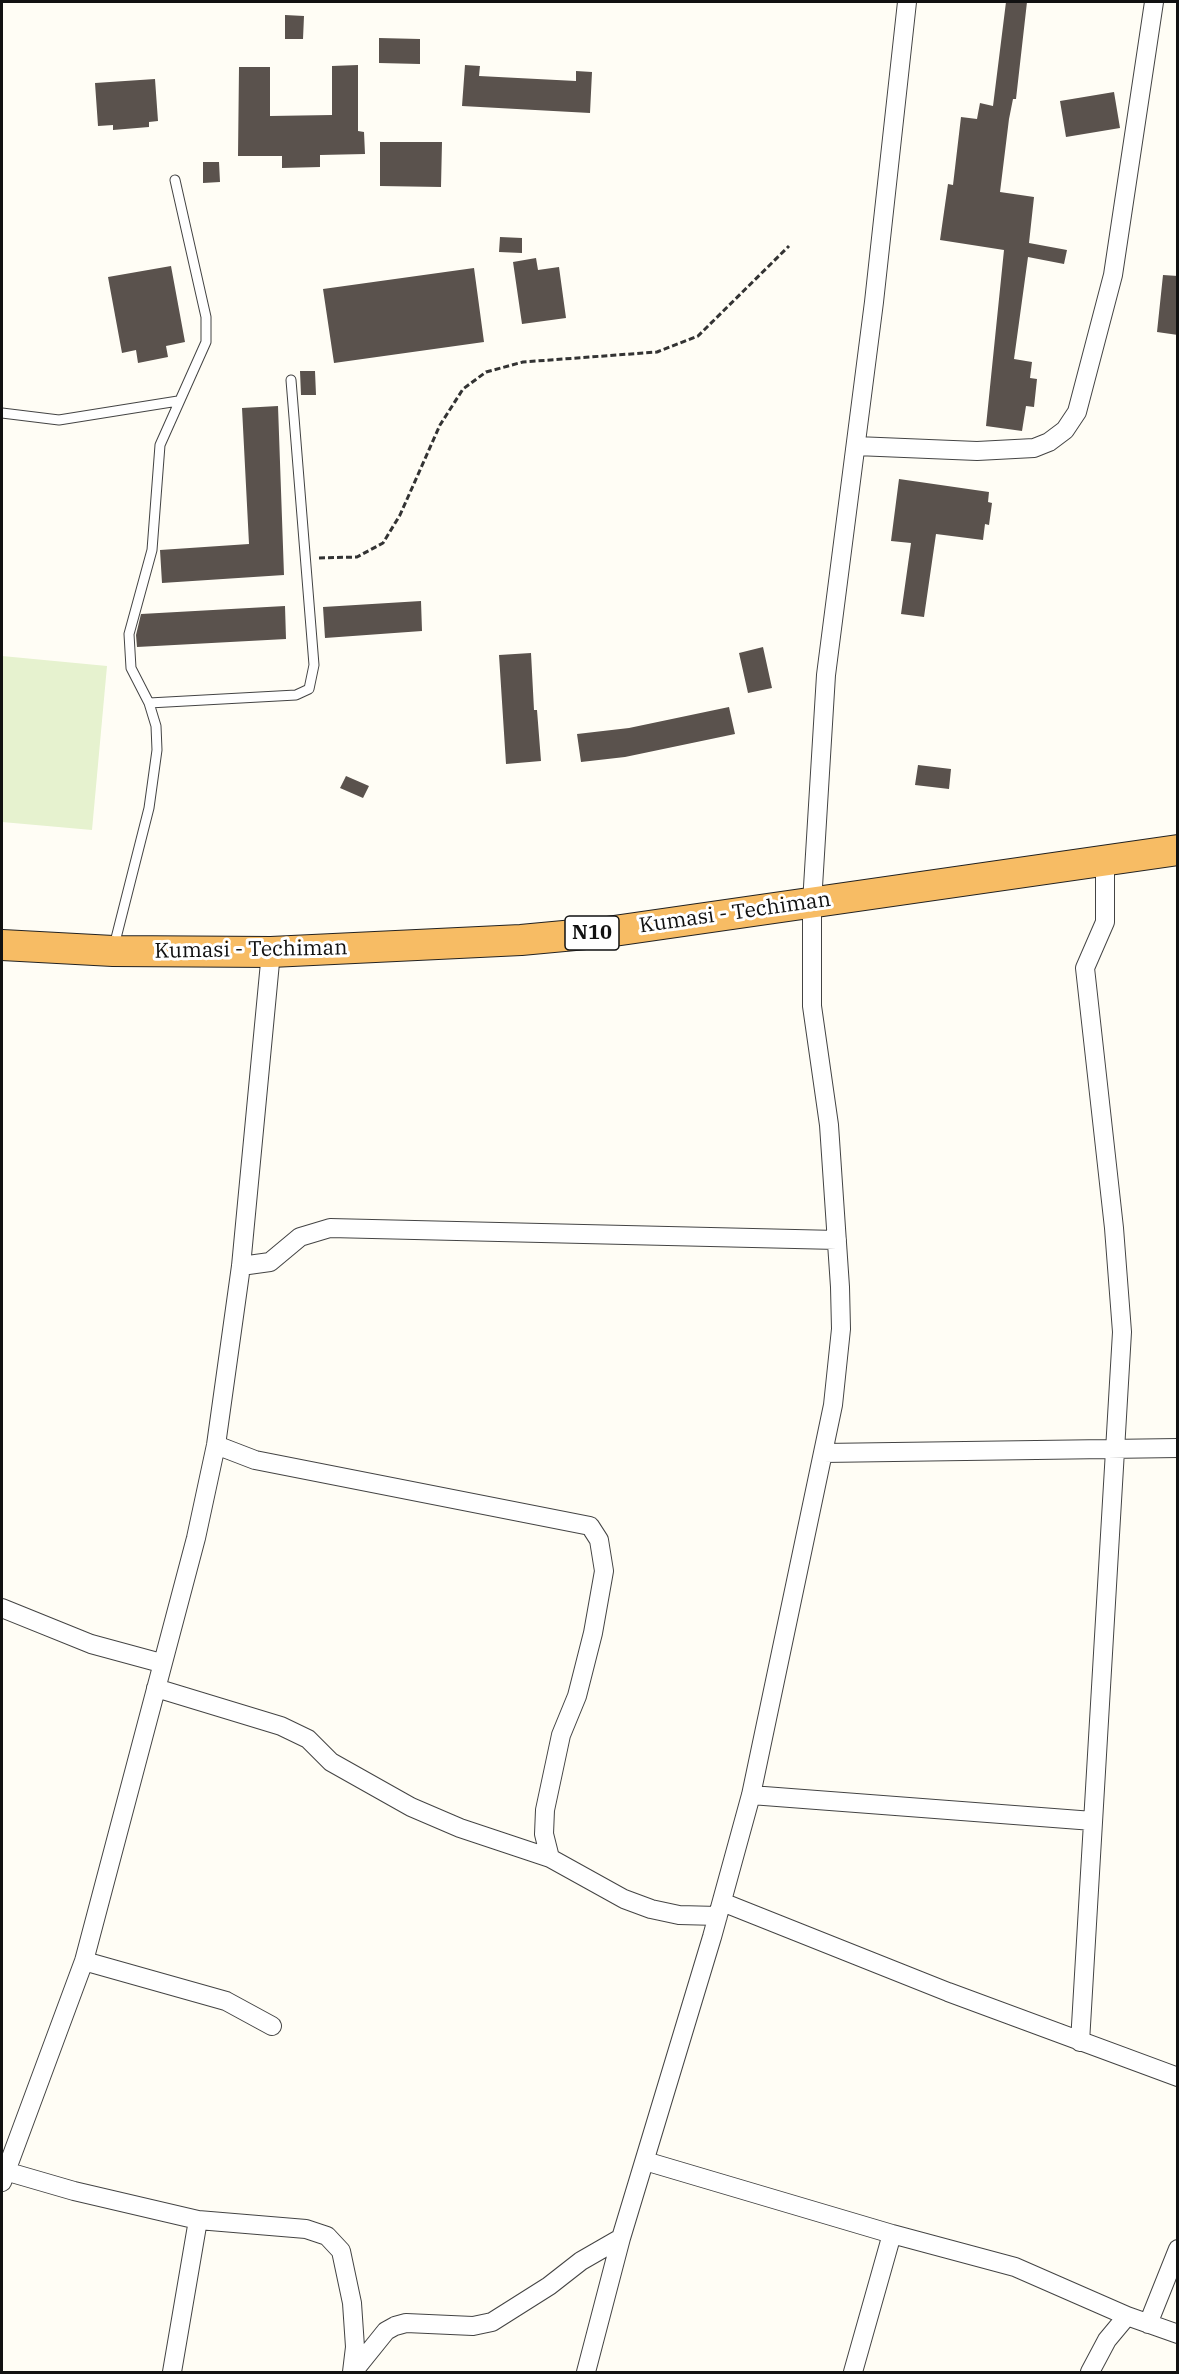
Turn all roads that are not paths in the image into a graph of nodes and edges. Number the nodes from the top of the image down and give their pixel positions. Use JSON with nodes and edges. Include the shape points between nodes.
{"nodes":[{"id":1,"x":907,"y":2,"type":"edge"},
{"id":2,"x":1154,"y":2,"type":"edge"},
{"id":3,"x":175,"y":180,"type":"dead end"},
{"id":4,"x":291,"y":380,"type":"dead end"},
{"id":5,"x":178,"y":401,"type":"junction"},
{"id":6,"x":2,"y":413,"type":"edge"},
{"id":7,"x":856,"y":446,"type":"junction"},
{"id":8,"x":149,"y":703,"type":"junction"},
{"id":9,"x":1178,"y":850,"type":"edge"},
{"id":10,"x":1105,"y":861,"type":"junction"},
{"id":11,"x":812,"y":903,"type":"junction"},
{"id":12,"x":2,"y":945,"type":"edge"},
{"id":13,"x":112,"y":951,"type":"junction"},
{"id":14,"x":270,"y":952,"type":"junction"},
{"id":15,"x":837,"y":1240,"type":"junction"},
{"id":16,"x":241,"y":1266,"type":"junction"},
{"id":17,"x":216,"y":1445,"type":"junction"},
{"id":18,"x":1178,"y":1448,"type":"edge"},
{"id":19,"x":1115,"y":1449,"type":"junction"},
{"id":20,"x":823,"y":1453,"type":"junction"},
{"id":21,"x":2,"y":1608,"type":"edge"},
{"id":22,"x":161,"y":1663,"type":"junction"},
{"id":23,"x":156,"y":1688,"type":"junction"},
{"id":24,"x":751,"y":1795,"type":"junction"},
{"id":25,"x":1093,"y":1821,"type":"junction"},
{"id":26,"x":550,"y":1858,"type":"junction"},
{"id":27,"x":720,"y":1909,"type":"junction"},
{"id":28,"x":84,"y":1961,"type":"junction"},
{"id":29,"x":272,"y":2026,"type":"dead end"},
{"id":30,"x":1080,"y":2042,"type":"junction"},
{"id":31,"x":1178,"y":2077,"type":"edge"},
{"id":32,"x":645,"y":2161,"type":"junction"},
{"id":33,"x":3,"y":2176,"type":"edge"},
{"id":34,"x":198,"y":2220,"type":"junction"},
{"id":35,"x":892,"y":2234,"type":"junction"},
{"id":36,"x":621,"y":2238,"type":"junction"},
{"id":37,"x":1178,"y":2249,"type":"edge"},
{"id":38,"x":1127,"y":2316,"type":"junction"},
{"id":39,"x":1148,"y":2324,"type":"junction"},
{"id":40,"x":1178,"y":2334,"type":"edge"},
{"id":41,"x":172,"y":2373,"type":"edge"},
{"id":42,"x":353,"y":2373,"type":"edge"},
{"id":43,"x":586,"y":2373,"type":"edge"},
{"id":44,"x":853,"y":2373,"type":"edge"},
{"id":45,"x":1090,"y":2373,"type":"edge"}],
"edges":[{"from":1,"to":7,"type":"street"},
{"from":2,"to":7,"type":"street","via":[[1113,275],[1077,412],[1065,430],[1034,448],[977,452]]},
{"from":3,"to":5,"type":"lane","via":[[206,317],[206,342]]},
{"from":4,"to":8,"type":"lane","via":[[314,665],[309,689],[296,695]]},
{"from":5,"to":6,"type":"lane","via":[[60,420]]},
{"from":5,"to":8,"type":"lane","via":[[160,446],[152,550],[129,634],[131,668]]},
{"from":7,"to":11,"type":"street","via":[[826,675]]},
{"from":8,"to":13,"type":"lane","via":[[156,726],[157,750],[149,808]]},
{"from":9,"to":10,"type":"highway","name":"Kumasi - Techiman","number":"N10"},
{"from":10,"to":11,"type":"highway","name":"Kumasi - Techiman","number":"N10"},
{"from":10,"to":19,"type":"street","via":[[1105,922],[1085,968],[1122,1332]]},
{"from":11,"to":14,"type":"highway","name":"Kumasi - Techiman","number":"N10","via":[[596,933],[431,946]]},
{"from":11,"to":15,"type":"street","via":[[812,1006],[829,1125]]},
{"from":12,"to":13,"type":"highway","name":"Kumasi - Techiman","number":"N10"},
{"from":13,"to":14,"type":"highway","name":"Kumasi - Techiman","number":"N10"},
{"from":14,"to":16,"type":"street"},
{"from":15,"to":16,"type":"street","via":[[330,1227],[300,1238],[270,1262]]},
{"from":15,"to":20,"type":"street","via":[[841,1329],[834,1405]]},
{"from":16,"to":17,"type":"street"},
{"from":17,"to":22,"type":"street","via":[[196,1538]]},
{"from":17,"to":26,"type":"street","via":[[255,1460],[590,1526],[599,1540],[604,1571],[593,1633],[577,1696],[561,1735],[545,1810],[544,1834]]},
{"from":18,"to":19,"type":"street"},
{"from":19,"to":20,"type":"street"},
{"from":19,"to":25,"type":"street"},
{"from":20,"to":24,"type":"street"},
{"from":21,"to":22,"type":"street","via":[[91,1644]]},
{"from":22,"to":23,"type":"street"},
{"from":23,"to":26,"type":"street","via":[[281,1726],[308,1739],[331,1762],[411,1807]]},
{"from":23,"to":28,"type":"street"},
{"from":24,"to":25,"type":"street"},
{"from":24,"to":27,"type":"street"},
{"from":25,"to":30,"type":"street"},
{"from":26,"to":27,"type":"street","via":[[594,1884],[651,1909],[679,1915]]},
{"from":27,"to":30,"type":"street"},
{"from":27,"to":32,"type":"street"},
{"from":28,"to":29,"type":"street","via":[[226,2001]]},
{"from":28,"to":33,"type":"street"},
{"from":30,"to":31,"type":"street"},
{"from":32,"to":35,"type":"street"},
{"from":32,"to":36,"type":"street"},
{"from":33,"to":34,"type":"street"},
{"from":34,"to":41,"type":"street"},
{"from":34,"to":42,"type":"street","via":[[306,2229],[336,2243],[352,2303]]},
{"from":35,"to":38,"type":"street","via":[[1015,2267]]},
{"from":35,"to":44,"type":"street"},
{"from":36,"to":42,"type":"street","via":[[492,2322],[473,2326],[394,2326]]},
{"from":36,"to":43,"type":"street"},
{"from":37,"to":39,"type":"street"},
{"from":38,"to":39,"type":"street"},
{"from":38,"to":45,"type":"street","via":[[1107,2340]]},
{"from":39,"to":40,"type":"street"}]}
